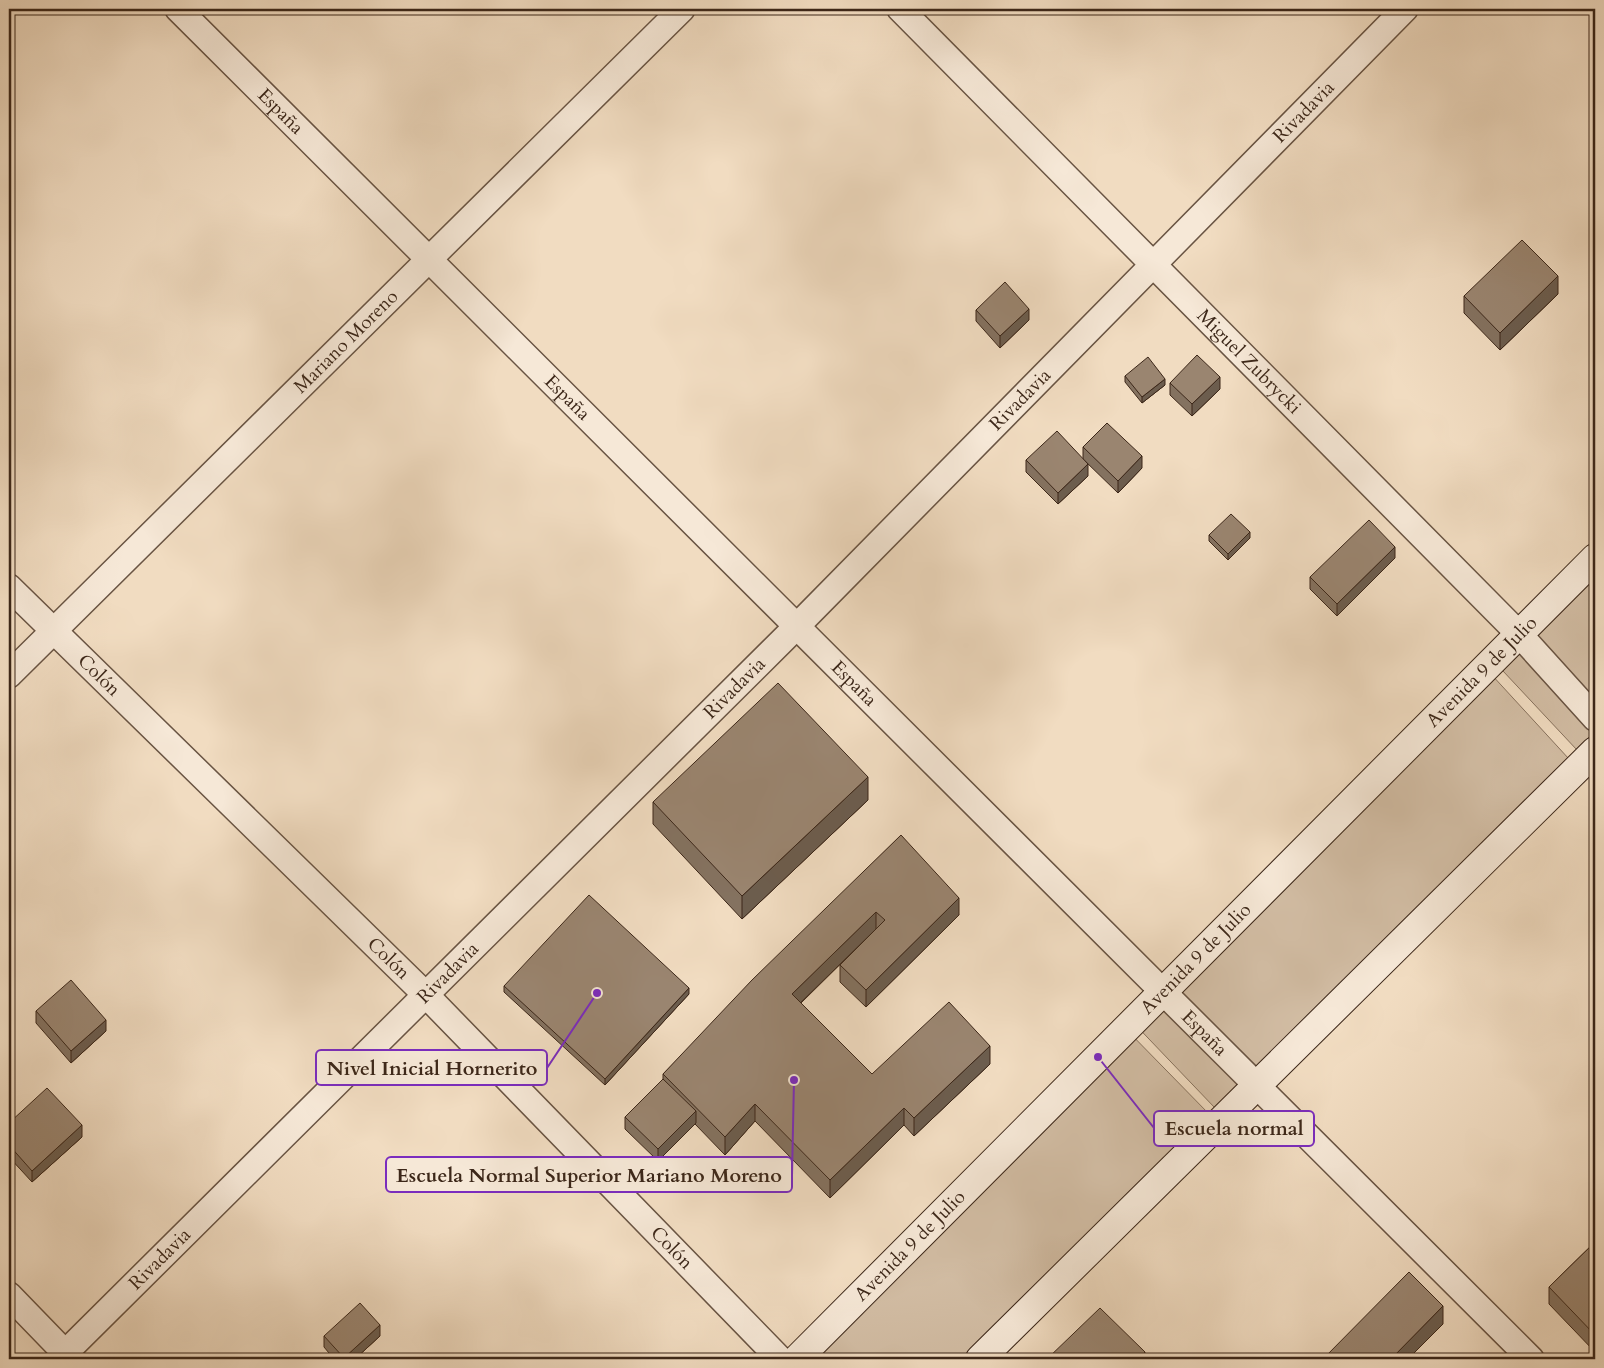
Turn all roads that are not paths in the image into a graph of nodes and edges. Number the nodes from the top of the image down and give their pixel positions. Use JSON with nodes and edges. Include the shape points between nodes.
{"nodes":[{"id":1,"x":178,"y":9,"type":"edge"},
{"id":2,"x":682,"y":9,"type":"edge"},
{"id":3,"x":900,"y":9,"type":"edge"},
{"id":4,"x":1405,"y":9,"type":"edge"},
{"id":5,"x":428,"y":258,"type":"junction"},
{"id":6,"x":1153,"y":265,"type":"junction"},
{"id":7,"x":1595,"y":558,"type":"edge"},
{"id":8,"x":9,"y":588,"type":"edge"},
{"id":9,"x":796,"y":626,"type":"junction"},
{"id":10,"x":53,"y":631,"type":"junction"},
{"id":11,"x":1519,"y":634,"type":"junction"},
{"id":12,"x":9,"y":675,"type":"edge"},
{"id":13,"x":1595,"y":718,"type":"edge"},
{"id":14,"x":1595,"y":751,"type":"edge"},
{"id":15,"x":1162,"y":992,"type":"junction"},
{"id":16,"x":426,"y":995,"type":"junction"},
{"id":17,"x":1256,"y":1086,"type":"junction"},
{"id":18,"x":9,"y":1295,"type":"edge"},
{"id":19,"x":65,"y":1357,"type":"edge"},
{"id":20,"x":780,"y":1359,"type":"edge"},
{"id":21,"x":797,"y":1359,"type":"edge"},
{"id":22,"x":980,"y":1359,"type":"edge"},
{"id":23,"x":1530,"y":1359,"type":"edge"}],
"edges":[{"from":1,"to":5,"type":"street","name":"España"},
{"from":2,"to":5,"type":"street","name":"Mariano Moreno"},
{"from":3,"to":6,"type":"street","name":"Miguel Zubrycki"},
{"from":4,"to":6,"type":"street","name":"Rivadavia"},
{"from":5,"to":9,"type":"street","name":"España"},
{"from":5,"to":10,"type":"street","name":"Mariano Moreno"},
{"from":6,"to":9,"type":"street","name":"Rivadavia"},
{"from":6,"to":11,"type":"street","name":"Miguel Zubrycki"},
{"from":7,"to":11,"type":"main road","name":"Avenida 9 de Julio"},
{"from":8,"to":10,"type":"street","name":"Colón"},
{"from":9,"to":15,"type":"street","name":"España"},
{"from":9,"to":16,"type":"street","name":"Rivadavia"},
{"from":10,"to":12,"type":"street","name":"Mariano Moreno"},
{"from":10,"to":16,"type":"street","name":"Colón"},
{"from":11,"to":13,"type":"street","name":"Miguel Zubrycki"},
{"from":11,"to":15,"type":"main road","name":"Avenida 9 de Julio"},
{"from":14,"to":17,"type":"main road"},
{"from":15,"to":17,"type":"street","name":"España"},
{"from":15,"to":21,"type":"main road","name":"Avenida 9 de Julio"},
{"from":16,"to":19,"type":"street","name":"Rivadavia"},
{"from":16,"to":20,"type":"street","name":"Colón"},
{"from":17,"to":22,"type":"main road"},
{"from":17,"to":23,"type":"street","name":"España"},
{"from":18,"to":19,"type":"street"}]}
